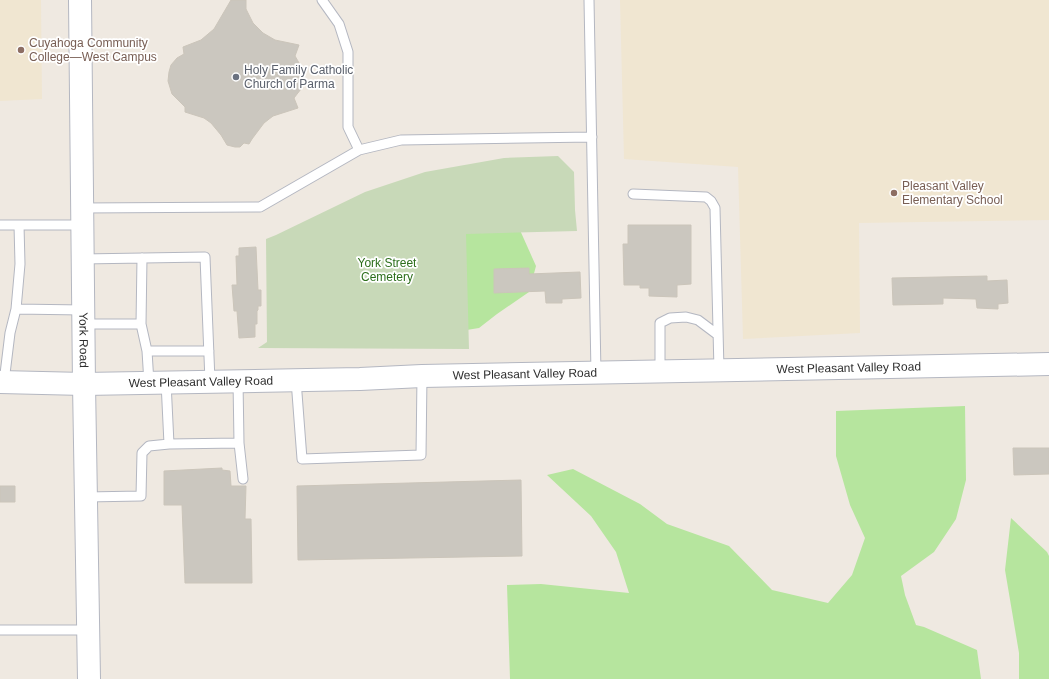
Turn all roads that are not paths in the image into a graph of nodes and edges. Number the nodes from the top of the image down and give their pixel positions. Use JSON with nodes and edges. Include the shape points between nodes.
{"nodes":[{"id":1,"x":80,"y":0,"type":"edge"},
{"id":2,"x":322,"y":0,"type":"edge"},
{"id":3,"x":589,"y":0,"type":"edge"},
{"id":4,"x":592,"y":136,"type":"junction"},
{"id":5,"x":360,"y":150,"type":"junction"},
{"id":6,"x":633,"y":194,"type":"dead end"},
{"id":7,"x":82,"y":217,"type":"junction"},
{"id":8,"x":0,"y":225,"type":"edge"},
{"id":9,"x":19,"y":225,"type":"junction"},
{"id":10,"x":142,"y":258,"type":"junction"},
{"id":11,"x":82,"y":259,"type":"junction"},
{"id":12,"x":16,"y":309,"type":"junction"},
{"id":13,"x":83,"y":317,"type":"junction"},
{"id":14,"x":141,"y":324,"type":"junction"},
{"id":15,"x":718,"y":335,"type":"junction"},
{"id":16,"x":148,"y":351,"type":"junction"},
{"id":17,"x":208,"y":351,"type":"junction"},
{"id":18,"x":1049,"y":364,"type":"edge"},
{"id":19,"x":719,"y":370,"type":"junction"},
{"id":20,"x":660,"y":372,"type":"junction"},
{"id":21,"x":596,"y":373,"type":"junction"},
{"id":22,"x":422,"y":376,"type":"junction"},
{"id":23,"x":296,"y":380,"type":"junction"},
{"id":24,"x":210,"y":381,"type":"junction"},
{"id":25,"x":238,"y":381,"type":"junction"},
{"id":26,"x":2,"y":382,"type":"edge"},
{"id":27,"x":158,"y":382,"type":"junction"},
{"id":28,"x":84,"y":384,"type":"junction"},
{"id":29,"x":239,"y":443,"type":"junction"},
{"id":30,"x":169,"y":444,"type":"junction"},
{"id":31,"x":243,"y":480,"type":"dead end"},
{"id":32,"x":86,"y":497,"type":"junction"},
{"id":33,"x":0,"y":630,"type":"edge"},
{"id":34,"x":88,"y":630,"type":"junction"},
{"id":35,"x":89,"y":679,"type":"edge"}],
"edges":[{"from":1,"to":7,"type":"main road","name":"York Road"},
{"from":2,"to":5,"type":"lane","via":[[339,24],[348,52],[348,127]]},
{"from":3,"to":4,"type":"lane"},
{"from":4,"to":5,"type":"lane","via":[[401,140]]},
{"from":4,"to":21,"type":"lane"},
{"from":5,"to":7,"type":"lane","via":[[260,207]]},
{"from":6,"to":15,"type":"lane","via":[[706,197],[711,201],[715,208]]},
{"from":7,"to":9,"type":"lane"},
{"from":7,"to":11,"type":"main road","name":"York Road"},
{"from":8,"to":9,"type":"lane"},
{"from":9,"to":12,"type":"lane","via":[[20,264]]},
{"from":10,"to":11,"type":"lane"},
{"from":10,"to":14,"type":"lane"},
{"from":10,"to":17,"type":"lane","via":[[205,257]]},
{"from":11,"to":13,"type":"main road","name":"York Road"},
{"from":12,"to":13,"type":"lane"},
{"from":12,"to":26,"type":"lane"},
{"from":13,"to":14,"type":"lane"},
{"from":13,"to":28,"type":"main road","name":"York Road"},
{"from":14,"to":16,"type":"lane"},
{"from":15,"to":19,"type":"lane"},
{"from":15,"to":20,"type":"lane","via":[[698,320],[686,317],[670,318],[660,323]]},
{"from":16,"to":17,"type":"lane"},
{"from":16,"to":27,"type":"lane"},
{"from":17,"to":24,"type":"lane"},
{"from":18,"to":19,"type":"main road","name":"West Pleasant Valley Road"},
{"from":19,"to":20,"type":"main road","name":"West Pleasant Valley Road"},
{"from":20,"to":21,"type":"main road","name":"West Pleasant Valley Road"},
{"from":21,"to":22,"type":"main road","name":"West Pleasant Valley Road"},
{"from":22,"to":23,"type":"main road","name":"West Pleasant Valley Road"},
{"from":22,"to":23,"type":"lane","via":[[421,455],[302,458]]},
{"from":23,"to":25,"type":"main road","name":"West Pleasant Valley Road"},
{"from":24,"to":25,"type":"main road","name":"West Pleasant Valley Road"},
{"from":24,"to":27,"type":"main road","name":"West Pleasant Valley Road"},
{"from":25,"to":29,"type":"lane"},
{"from":26,"to":28,"type":"main road","name":"West Pleasant Valley Road"},
{"from":27,"to":28,"type":"main road","name":"West Pleasant Valley Road"},
{"from":27,"to":30,"type":"lane"},
{"from":28,"to":32,"type":"main road","name":"York Road"},
{"from":29,"to":30,"type":"lane"},
{"from":29,"to":31,"type":"lane"},
{"from":30,"to":32,"type":"lane","via":[[149,446],[142,453],[141,496]]},
{"from":32,"to":34,"type":"main road","name":"York Road"},
{"from":33,"to":34,"type":"lane"},
{"from":34,"to":35,"type":"main road","name":"York Road"}]}
